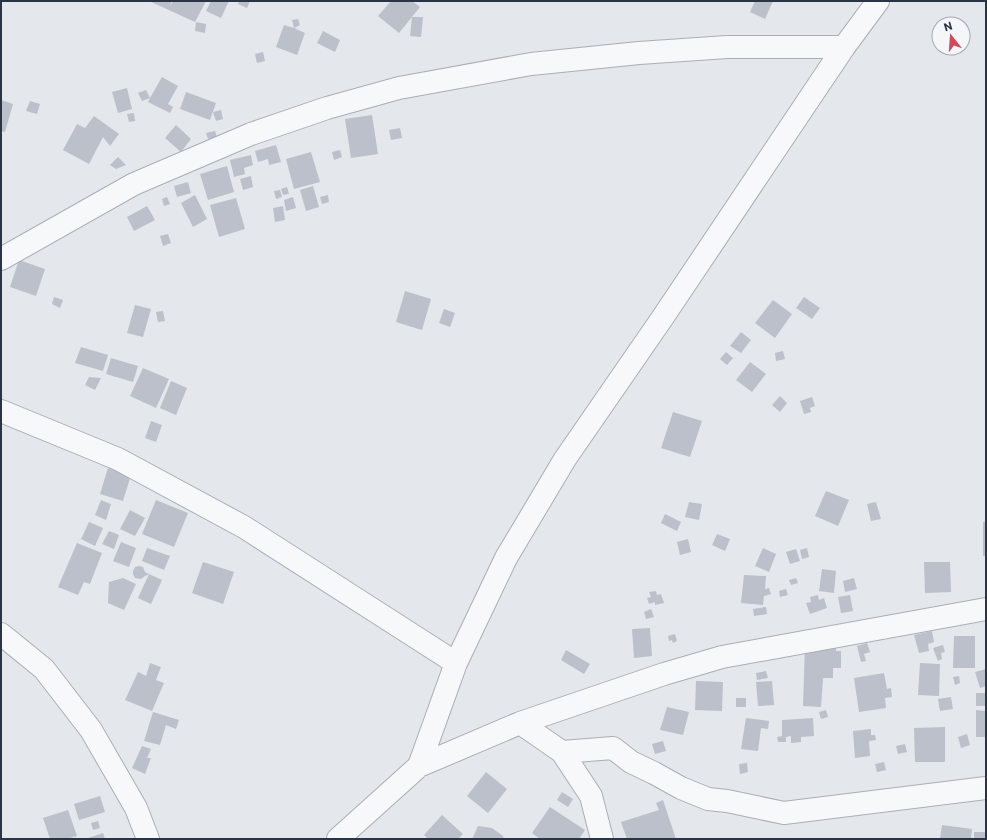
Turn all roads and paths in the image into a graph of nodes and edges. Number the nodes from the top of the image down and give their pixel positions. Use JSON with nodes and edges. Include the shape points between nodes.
{"nodes":[{"id":1,"x":878,"y":1,"type":"edge"},
{"id":2,"x":844,"y":47,"type":"junction"},
{"id":3,"x":1,"y":259,"type":"edge"},
{"id":4,"x":1,"y":411,"type":"edge"},
{"id":5,"x":986,"y":609,"type":"edge"},
{"id":6,"x":1,"y":634,"type":"edge"},
{"id":7,"x":456,"y":663,"type":"junction"},
{"id":8,"x":520,"y":723,"type":"junction"},
{"id":9,"x":562,"y":752,"type":"junction"},
{"id":10,"x":419,"y":766,"type":"junction"},
{"id":11,"x":986,"y":788,"type":"edge"},
{"id":12,"x":148,"y":839,"type":"edge"},
{"id":13,"x":338,"y":839,"type":"edge"},
{"id":14,"x":602,"y":839,"type":"edge"}],
"edges":[{"from":1,"to":2,"type":"street"},
{"from":2,"to":3,"type":"street","via":[[727,47],[639,53],[531,64],[399,88],[327,108],[251,134],[192,159],[134,184]]},
{"from":2,"to":7,"type":"street","via":[[664,318],[565,459],[506,558]]},
{"from":4,"to":7,"type":"street","via":[[118,459],[244,526]]},
{"from":5,"to":8,"type":"street","via":[[722,657]]},
{"from":6,"to":12,"type":"street","via":[[44,669],[91,730],[136,808]]},
{"from":7,"to":10,"type":"street"},
{"from":8,"to":9,"type":"street"},
{"from":8,"to":10,"type":"street"},
{"from":9,"to":11,"type":"street","via":[[613,748],[631,762],[708,799],[784,813]]},
{"from":9,"to":14,"type":"street","via":[[591,796]]},
{"from":10,"to":13,"type":"street"}]}
